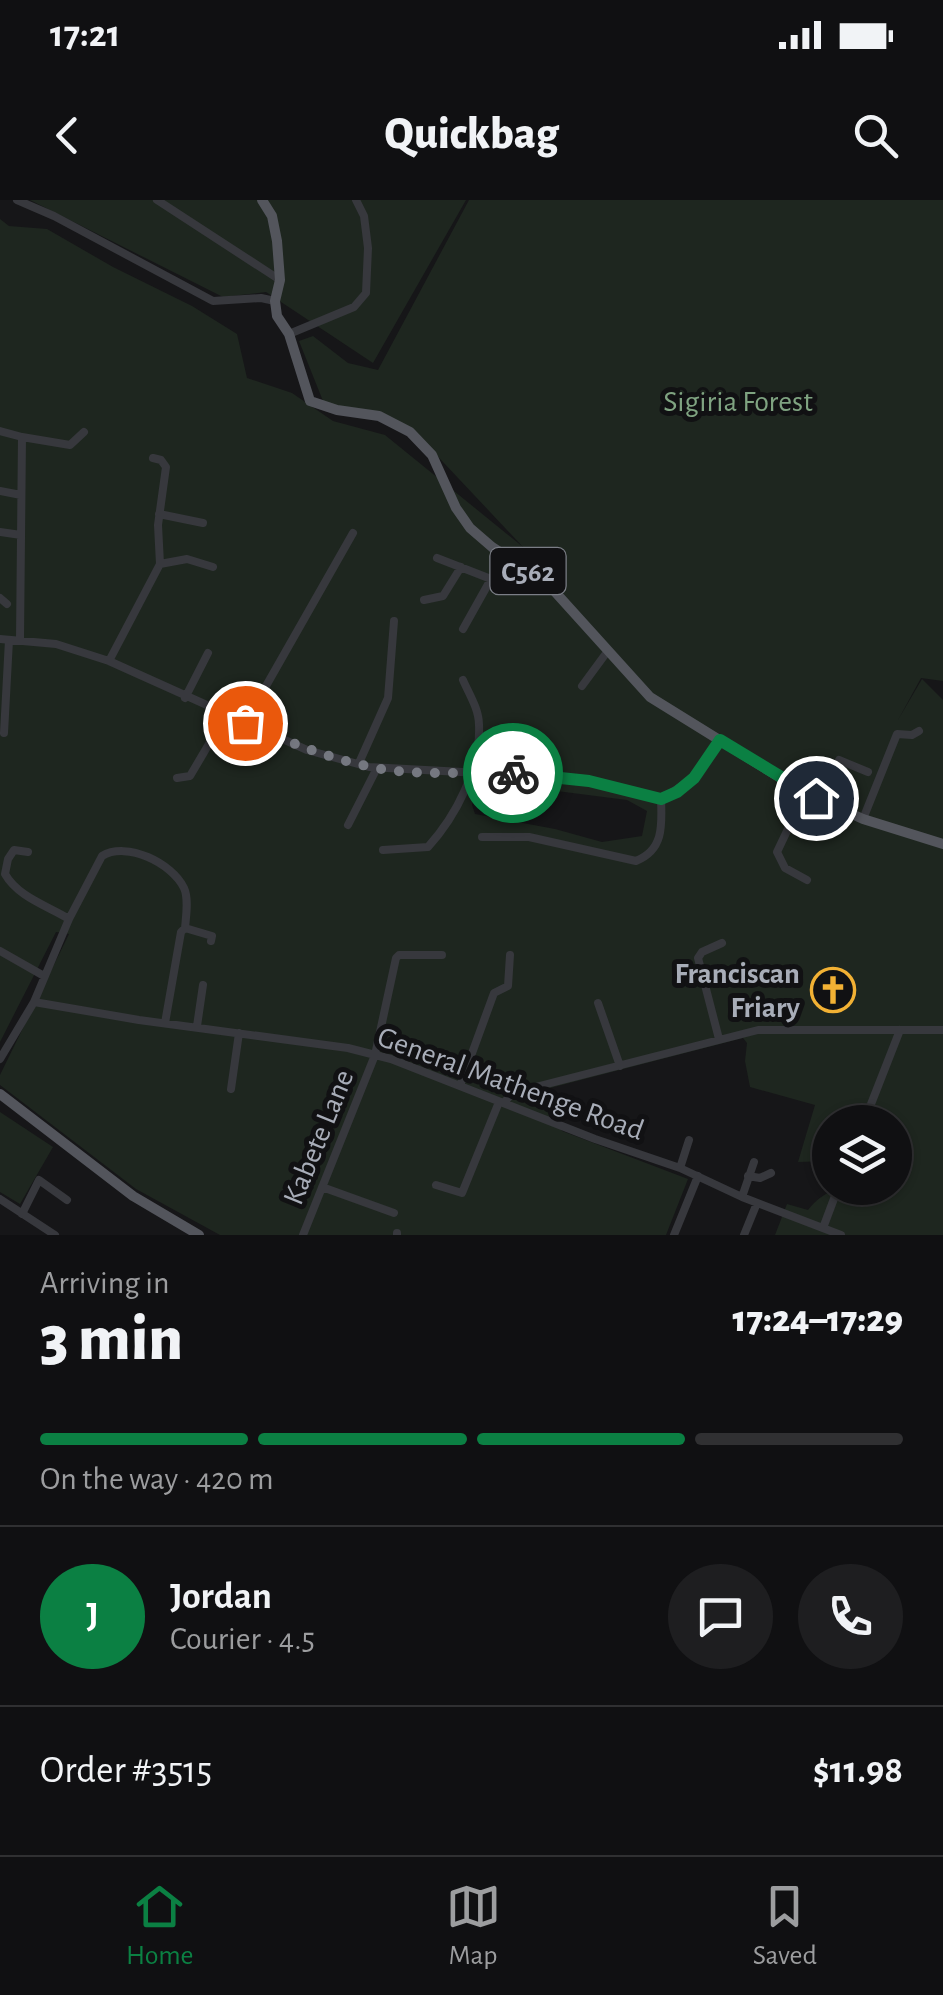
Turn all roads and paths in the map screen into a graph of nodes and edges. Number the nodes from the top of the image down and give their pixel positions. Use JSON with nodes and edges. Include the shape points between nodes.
{"nodes":[{"id":1,"x":16,"y":200,"type":"edge"},
{"id":2,"x":157,"y":200,"type":"edge"},
{"id":3,"x":262,"y":200,"type":"edge"},
{"id":4,"x":356,"y":200,"type":"edge"},
{"id":5,"x":280,"y":280,"type":"junction"},
{"id":6,"x":275,"y":301,"type":"junction"},
{"id":7,"x":289,"y":334,"type":"junction"},
{"id":8,"x":0,"y":430,"type":"edge"},
{"id":9,"x":84,"y":432,"type":"dead end"},
{"id":10,"x":22,"y":437,"type":"junction"},
{"id":11,"x":153,"y":458,"type":"dead end"},
{"id":12,"x":0,"y":492,"type":"edge"},
{"id":13,"x":21,"y":494,"type":"junction"},
{"id":14,"x":160,"y":514,"type":"junction"},
{"id":15,"x":203,"y":524,"type":"dead end"},
{"id":16,"x":0,"y":532,"type":"edge"},
{"id":17,"x":353,"y":532,"type":"dead end"},
{"id":18,"x":21,"y":534,"type":"junction"},
{"id":19,"x":437,"y":558,"type":"dead end"},
{"id":20,"x":160,"y":564,"type":"junction"},
{"id":21,"x":213,"y":566,"type":"dead end"},
{"id":22,"x":461,"y":567,"type":"junction"},
{"id":23,"x":491,"y":579,"type":"junction"},
{"id":24,"x":547,"y":583,"type":"junction"},
{"id":25,"x":424,"y":600,"type":"dead end"},
{"id":26,"x":394,"y":620,"type":"dead end"},
{"id":27,"x":463,"y":629,"type":"dead end"},
{"id":28,"x":4,"y":639,"type":"edge"},
{"id":29,"x":20,"y":639,"type":"junction"},
{"id":30,"x":607,"y":652,"type":"junction"},
{"id":31,"x":208,"y":653,"type":"dead end"},
{"id":32,"x":109,"y":660,"type":"junction"},
{"id":33,"x":463,"y":680,"type":"dead end"},
{"id":34,"x":582,"y":686,"type":"dead end"},
{"id":35,"x":186,"y":698,"type":"junction"},
{"id":36,"x":226,"y":715,"type":"junction"},
{"id":37,"x":245,"y":723,"type":"junction"},
{"id":38,"x":919,"y":731,"type":"dead end"},
{"id":39,"x":4,"y":733,"type":"dead end"},
{"id":40,"x":720,"y":740,"type":"junction"},
{"id":41,"x":359,"y":763,"type":"junction"},
{"id":42,"x":377,"y":768,"type":"junction"},
{"id":43,"x":473,"y":772,"type":"junction"},
{"id":44,"x":868,"y":772,"type":"dead end"},
{"id":45,"x":176,"y":778,"type":"dead end"},
{"id":46,"x":805,"y":793,"type":"junction"},
{"id":47,"x":661,"y":799,"type":"junction"},
{"id":48,"x":822,"y":800,"type":"junction"},
{"id":49,"x":863,"y":818,"type":"junction"},
{"id":50,"x":348,"y":825,"type":"dead end"},
{"id":51,"x":482,"y":837,"type":"dead end"},
{"id":52,"x":943,"y":844,"type":"edge"},
{"id":53,"x":383,"y":850,"type":"dead end"},
{"id":54,"x":28,"y":852,"type":"dead end"},
{"id":55,"x":806,"y":880,"type":"dead end"},
{"id":56,"x":70,"y":919,"type":"junction"},
{"id":57,"x":185,"y":928,"type":"junction"},
{"id":58,"x":211,"y":941,"type":"dead end"},
{"id":59,"x":722,"y":943,"type":"dead end"},
{"id":60,"x":0,"y":951,"type":"edge"},
{"id":61,"x":442,"y":955,"type":"dead end"},
{"id":62,"x":510,"y":955,"type":"dead end"},
{"id":63,"x":44,"y":976,"type":"junction"},
{"id":64,"x":204,"y":985,"type":"dead end"},
{"id":65,"x":34,"y":1002,"type":"junction"},
{"id":66,"x":598,"y":1003,"type":"dead end"},
{"id":67,"x":165,"y":1023,"type":"junction"},
{"id":68,"x":197,"y":1026,"type":"junction"},
{"id":69,"x":900,"y":1030,"type":"junction"},
{"id":70,"x":943,"y":1030,"type":"edge"},
{"id":71,"x":240,"y":1032,"type":"junction"},
{"id":72,"x":718,"y":1039,"type":"junction"},
{"id":73,"x":375,"y":1055,"type":"junction"},
{"id":74,"x":0,"y":1059,"type":"edge"},
{"id":75,"x":620,"y":1066,"type":"junction"},
{"id":76,"x":460,"y":1086,"type":"junction"},
{"id":77,"x":231,"y":1089,"type":"dead end"},
{"id":78,"x":0,"y":1094,"type":"edge"},
{"id":79,"x":502,"y":1102,"type":"junction"},
{"id":80,"x":871,"y":1105,"type":"edge"},
{"id":81,"x":690,"y":1140,"type":"dead end"},
{"id":82,"x":754,"y":1162,"type":"dead end"},
{"id":83,"x":680,"y":1168,"type":"junction"},
{"id":84,"x":771,"y":1172,"type":"dead end"},
{"id":85,"x":698,"y":1176,"type":"junction"},
{"id":86,"x":748,"y":1176,"type":"junction"},
{"id":87,"x":436,"y":1185,"type":"dead end"},
{"id":88,"x":322,"y":1187,"type":"junction"},
{"id":89,"x":742,"y":1197,"type":"junction"},
{"id":90,"x":0,"y":1199,"type":"edge"},
{"id":91,"x":67,"y":1200,"type":"dead end"},
{"id":92,"x":757,"y":1203,"type":"junction"},
{"id":93,"x":828,"y":1205,"type":"edge"},
{"id":94,"x":394,"y":1213,"type":"dead end"},
{"id":95,"x":22,"y":1214,"type":"junction"},
{"id":96,"x":816,"y":1225,"type":"junction"},
{"id":97,"x":55,"y":1235,"type":"edge"},
{"id":98,"x":199,"y":1235,"type":"edge"},
{"id":99,"x":302,"y":1235,"type":"edge"},
{"id":100,"x":674,"y":1235,"type":"edge"},
{"id":101,"x":744,"y":1235,"type":"edge"},
{"id":102,"x":808,"y":1235,"type":"edge"},
{"id":103,"x":841,"y":1235,"type":"edge"}],
"edges":[{"from":1,"to":6,"type":"street","via":[[213,301]]},
{"from":2,"to":5,"type":"street"},
{"from":3,"to":5,"type":"main road","via":[[272,216]]},
{"from":4,"to":7,"type":"street","via":[[368,248],[366,292],[354,307]]},
{"from":5,"to":6,"type":"main road"},
{"from":6,"to":7,"type":"main road","number":"C562"},
{"from":7,"to":24,"type":"main road","number":"C562","via":[[310,401],[379,416],[410,432],[432,456],[470,528]]},
{"from":8,"to":10,"type":"street"},
{"from":9,"to":10,"type":"street","via":[[70,445]]},
{"from":10,"to":13,"type":"street"},
{"from":11,"to":14,"type":"street","via":[[166,467]]},
{"from":12,"to":13,"type":"street"},
{"from":13,"to":18,"type":"street"},
{"from":14,"to":15,"type":"street"},
{"from":14,"to":20,"type":"street"},
{"from":16,"to":18,"type":"street"},
{"from":17,"to":37,"type":"street"},
{"from":18,"to":29,"type":"street"},
{"from":19,"to":22,"type":"street"},
{"from":20,"to":21,"type":"street","via":[[187,559]]},
{"from":20,"to":32,"type":"street"},
{"from":22,"to":23,"type":"street"},
{"from":22,"to":25,"type":"street","via":[[443,596]]},
{"from":23,"to":24,"type":"street","via":[[536,590]]},
{"from":23,"to":27,"type":"street"},
{"from":24,"to":30,"type":"main road","number":"C562"},
{"from":26,"to":41,"type":"street","via":[[388,698]]},
{"from":28,"to":29,"type":"street"},
{"from":28,"to":39,"type":"street"},
{"from":29,"to":32,"type":"street"},
{"from":30,"to":34,"type":"street"},
{"from":30,"to":40,"type":"main road","number":"C562","via":[[650,697]]},
{"from":31,"to":35,"type":"street"},
{"from":32,"to":35,"type":"street"},
{"from":33,"to":43,"type":"street","via":[[480,726]]},
{"from":35,"to":36,"type":"street"},
{"from":36,"to":37,"type":"street"},
{"from":36,"to":45,"type":"street","via":[[190,776]]},
{"from":37,"to":41,"type":"street"},
{"from":38,"to":49,"type":"street","via":[[897,734]]},
{"from":40,"to":46,"type":"main road","number":"C562"},
{"from":40,"to":47,"type":"street","via":[[694,778]]},
{"from":41,"to":42,"type":"street"},
{"from":42,"to":43,"type":"street"},
{"from":42,"to":50,"type":"street"},
{"from":43,"to":47,"type":"street","via":[[589,781]]},
{"from":43,"to":53,"type":"street","via":[[428,847]]},
{"from":44,"to":48,"type":"street","via":[[839,760]]},
{"from":46,"to":48,"type":"main road","number":"C562"},
{"from":46,"to":55,"type":"street","via":[[777,852],[786,868]]},
{"from":47,"to":51,"type":"street","via":[[662,832],[641,860],[530,836]]},
{"from":48,"to":49,"type":"main road","number":"C562"},
{"from":49,"to":52,"type":"main road","number":"C562"},
{"from":54,"to":56,"type":"street","via":[[14,850],[8,859],[9,882]]},
{"from":56,"to":57,"type":"street","via":[[102,856],[122,850],[155,862],[181,883],[187,893]]},
{"from":56,"to":63,"type":"street"},
{"from":57,"to":58,"type":"street"},
{"from":57,"to":67,"type":"street"},
{"from":59,"to":72,"type":"street","via":[[698,958]]},
{"from":60,"to":63,"type":"street"},
{"from":61,"to":73,"type":"street","name":"Kabete Lane","via":[[396,958]]},
{"from":62,"to":76,"type":"street","via":[[508,986],[494,993]]},
{"from":63,"to":65,"type":"street"},
{"from":64,"to":68,"type":"street"},
{"from":65,"to":67,"type":"street","name":"General Mathenge Road"},
{"from":65,"to":74,"type":"street"},
{"from":66,"to":75,"type":"street"},
{"from":67,"to":68,"type":"street","name":"General Mathenge Road"},
{"from":68,"to":71,"type":"street","name":"General Mathenge Road"},
{"from":69,"to":70,"type":"street"},
{"from":69,"to":72,"type":"street","via":[[758,1030]]},
{"from":69,"to":80,"type":"street"},
{"from":71,"to":73,"type":"street","name":"General Mathenge Road"},
{"from":71,"to":77,"type":"street"},
{"from":72,"to":75,"type":"street"},
{"from":73,"to":76,"type":"street","name":"General Mathenge Road"},
{"from":73,"to":88,"type":"street","name":"Kabete Lane"},
{"from":75,"to":79,"type":"street","via":[[512,1093]]},
{"from":76,"to":79,"type":"street","name":"General Mathenge Road"},
{"from":78,"to":98,"type":"main road","via":[[133,1196]]},
{"from":79,"to":83,"type":"street","name":"General Mathenge Road"},
{"from":79,"to":87,"type":"street","via":[[461,1194]]},
{"from":81,"to":83,"type":"street"},
{"from":82,"to":86,"type":"street"},
{"from":83,"to":85,"type":"street","name":"General Mathenge Road"},
{"from":84,"to":86,"type":"street"},
{"from":85,"to":89,"type":"street","name":"General Mathenge Road"},
{"from":85,"to":100,"type":"street"},
{"from":86,"to":89,"type":"street"},
{"from":88,"to":94,"type":"street"},
{"from":88,"to":99,"type":"street","name":"Kabete Lane"},
{"from":89,"to":92,"type":"street","name":"General Mathenge Road"},
{"from":90,"to":95,"type":"street"},
{"from":91,"to":95,"type":"street","via":[[39,1180]]},
{"from":92,"to":96,"type":"street","name":"General Mathenge Road"},
{"from":92,"to":101,"type":"street"},
{"from":93,"to":96,"type":"street"},
{"from":95,"to":97,"type":"street"},
{"from":96,"to":102,"type":"street"},
{"from":96,"to":103,"type":"street","name":"General Mathenge Road"}]}
